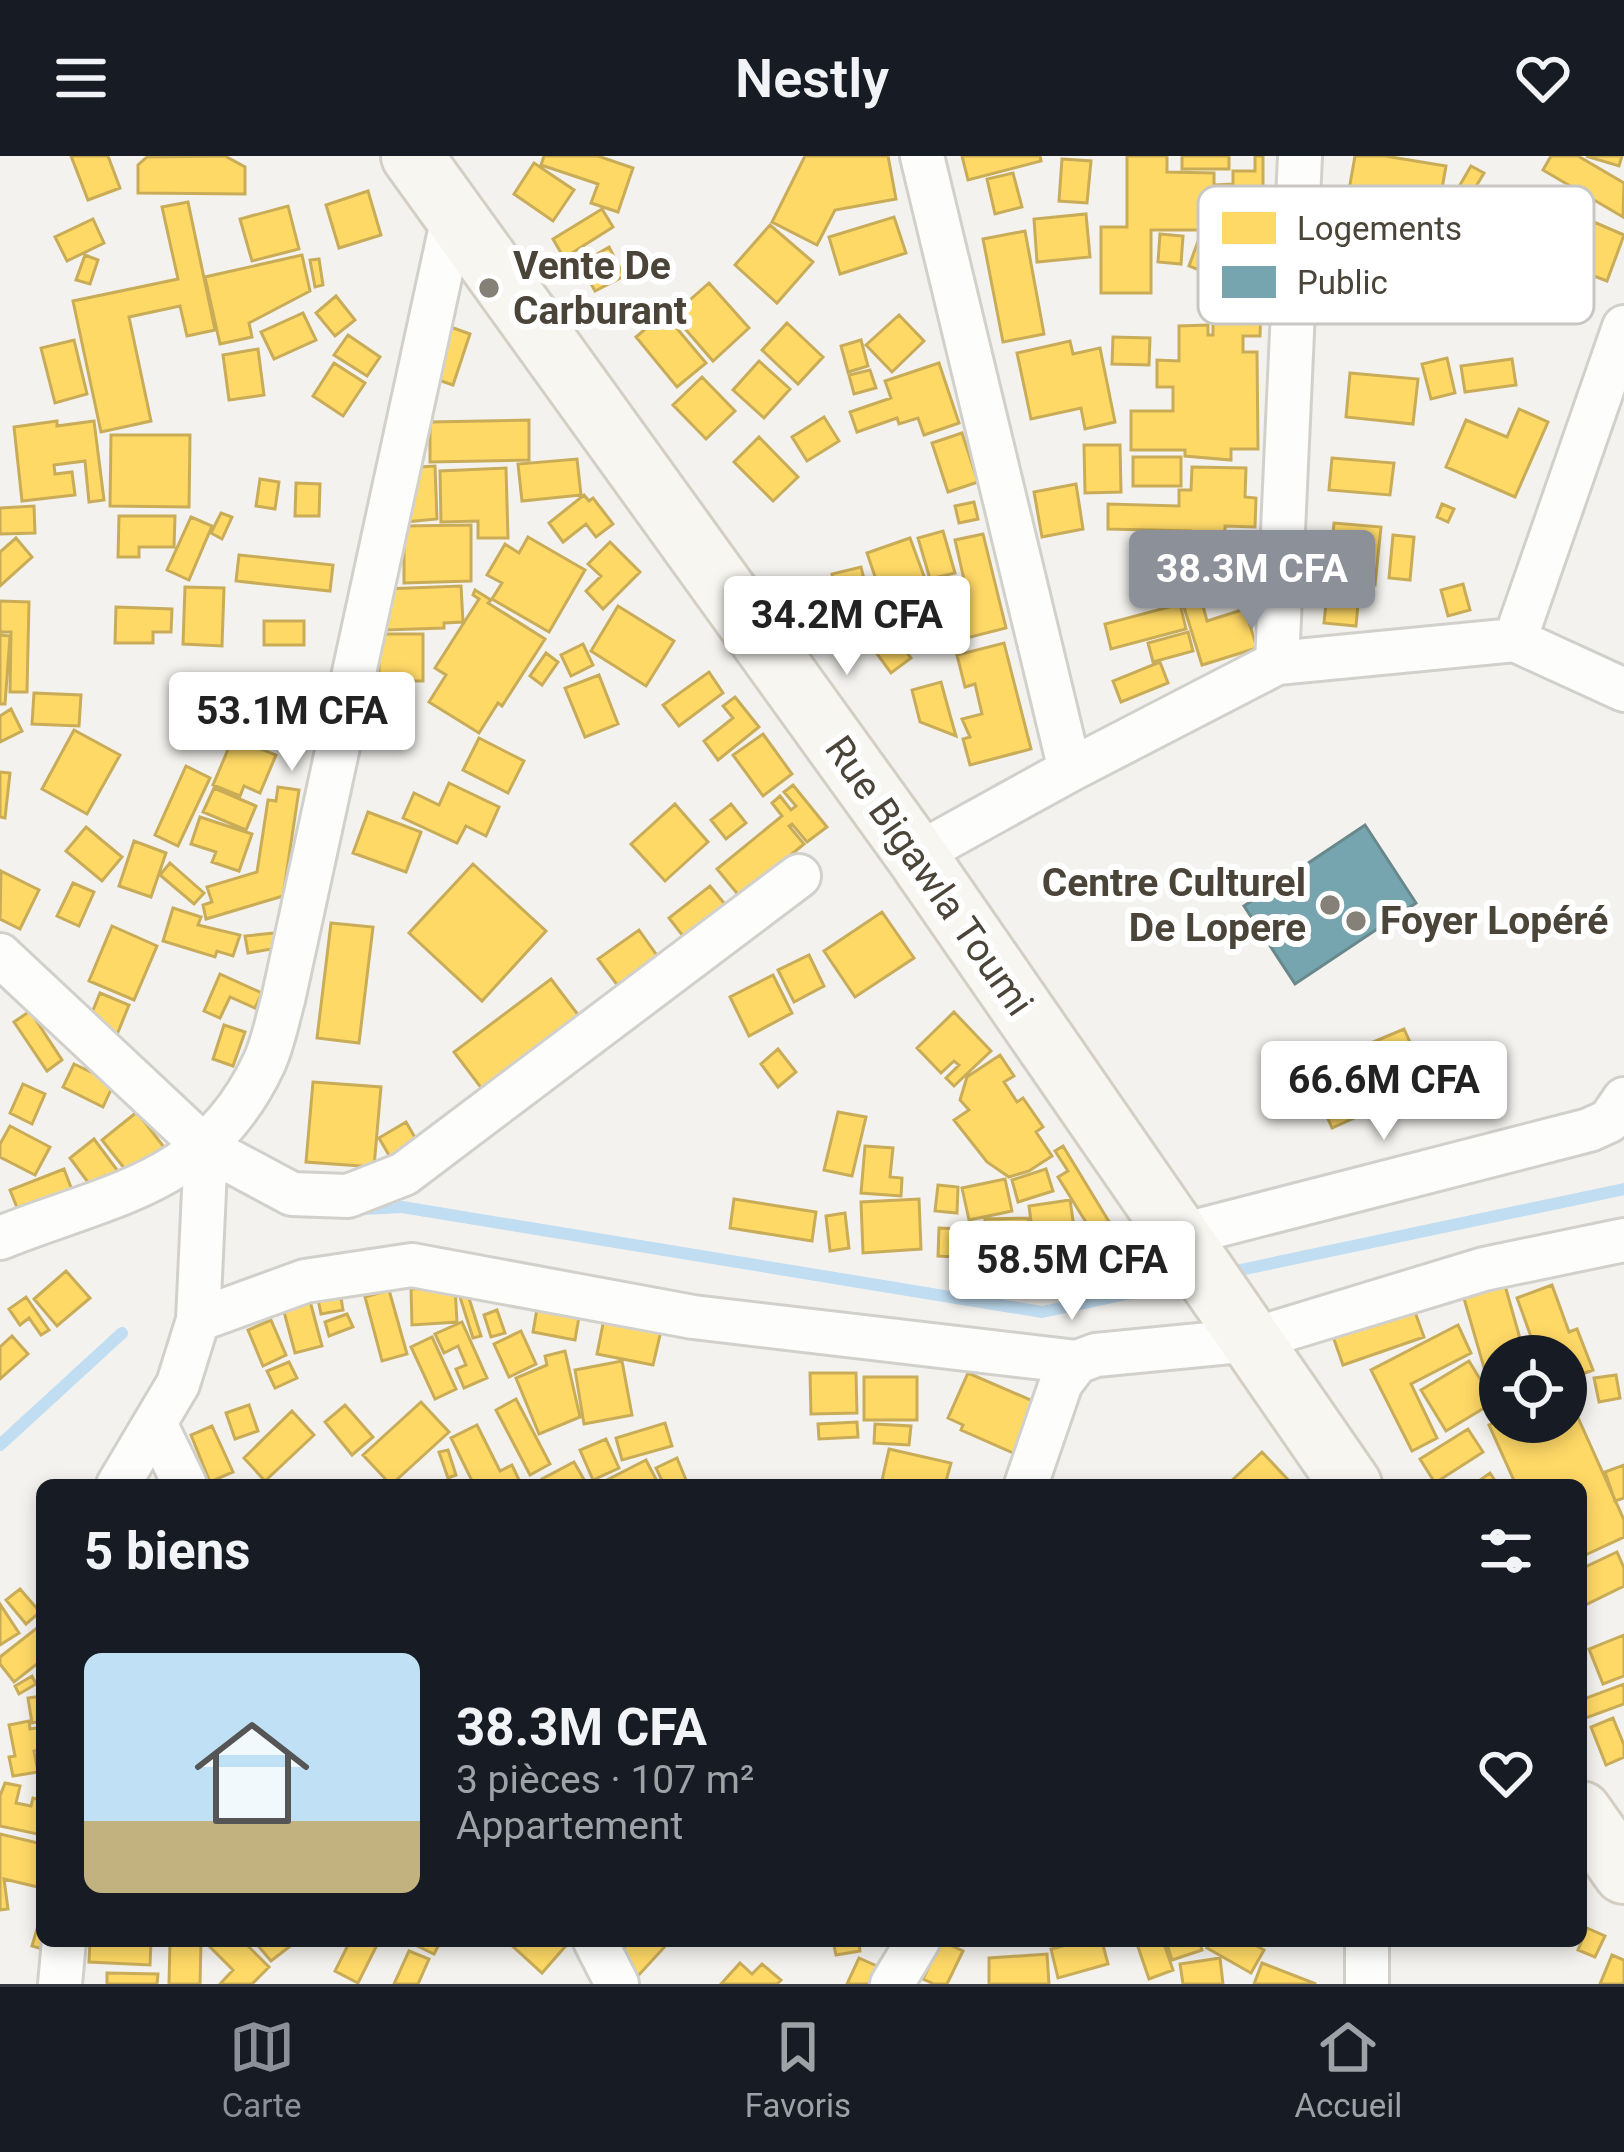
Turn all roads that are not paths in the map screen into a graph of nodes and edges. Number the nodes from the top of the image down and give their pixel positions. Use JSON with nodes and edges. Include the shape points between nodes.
{"nodes":[{"id":1,"x":412,"y":156,"type":"edge"},
{"id":2,"x":922,"y":156,"type":"edge"},
{"id":3,"x":1300,"y":156,"type":"edge"},
{"id":4,"x":1299,"y":186,"type":"edge"},
{"id":5,"x":453,"y":217,"type":"junction"},
{"id":6,"x":1292,"y":324,"type":"edge"},
{"id":7,"x":1624,"y":327,"type":"edge"},
{"id":8,"x":1515,"y":640,"type":"junction"},
{"id":9,"x":1277,"y":663,"type":"junction"},
{"id":10,"x":1624,"y":690,"type":"edge"},
{"id":11,"x":1070,"y":770,"type":"junction"},
{"id":12,"x":916,"y":856,"type":"junction"},
{"id":13,"x":799,"y":876,"type":"dead end"},
{"id":14,"x":0,"y":956,"type":"edge"},
{"id":15,"x":1619,"y":1114,"type":"edge"},
{"id":16,"x":206,"y":1148,"type":"junction"},
{"id":17,"x":0,"y":1238,"type":"edge"},
{"id":18,"x":1624,"y":1240,"type":"edge"},
{"id":19,"x":1189,"y":1246,"type":"junction"},
{"id":20,"x":199,"y":1320,"type":"junction"},
{"id":21,"x":1245,"y":1332,"type":"junction"},
{"id":22,"x":1077,"y":1362,"type":"junction"},
{"id":23,"x":155,"y":1423,"type":"junction"},
{"id":24,"x":122,"y":1479,"type":"edge"},
{"id":25,"x":182,"y":1479,"type":"edge"},
{"id":26,"x":1028,"y":1479,"type":"edge"},
{"id":27,"x":1347,"y":1479,"type":"edge"},
{"id":28,"x":1587,"y":1821,"type":"edge"},
{"id":29,"x":1624,"y":1873,"type":"edge"},
{"id":30,"x":63,"y":1947,"type":"edge"},
{"id":31,"x":598,"y":1947,"type":"edge"},
{"id":32,"x":914,"y":1947,"type":"edge"},
{"id":33,"x":1367,"y":1947,"type":"edge"},
{"id":34,"x":60,"y":1984,"type":"edge"},
{"id":35,"x":617,"y":1984,"type":"edge"},
{"id":36,"x":892,"y":1984,"type":"edge"},
{"id":37,"x":1367,"y":1984,"type":"edge"}],
"edges":[{"from":1,"to":5,"type":"street","name":"Rue Bigawla Toumi"},
{"from":2,"to":11,"type":"street"},
{"from":3,"to":4,"type":"street"},
{"from":5,"to":12,"type":"street","name":"Rue Bigawla Toumi"},
{"from":5,"to":16,"type":"street","via":[[283,1000],[264,1063]]},
{"from":6,"to":9,"type":"street"},
{"from":7,"to":8,"type":"street"},
{"from":8,"to":9,"type":"street"},
{"from":8,"to":10,"type":"street"},
{"from":9,"to":11,"type":"street"},
{"from":11,"to":12,"type":"street"},
{"from":12,"to":19,"type":"street","name":"Rue Bigawla Toumi"},
{"from":13,"to":16,"type":"street","via":[[404,1174],[348,1196],[292,1194]]},
{"from":14,"to":16,"type":"street"},
{"from":15,"to":19,"type":"street","via":[[1588,1130]]},
{"from":16,"to":17,"type":"street","via":[[139,1188]]},
{"from":16,"to":20,"type":"street"},
{"from":18,"to":21,"type":"street"},
{"from":19,"to":21,"type":"street","name":"Rue Bigawla Toumi"},
{"from":20,"to":22,"type":"street","via":[[305,1281],[412,1265],[693,1317]]},
{"from":20,"to":23,"type":"street"},
{"from":21,"to":22,"type":"street"},
{"from":21,"to":27,"type":"street","name":"Rue Bigawla Toumi"},
{"from":22,"to":26,"type":"street","via":[[1061,1383]]},
{"from":23,"to":24,"type":"street"},
{"from":23,"to":25,"type":"street"},
{"from":28,"to":29,"type":"street"},
{"from":30,"to":34,"type":"street"},
{"from":31,"to":35,"type":"street"},
{"from":32,"to":36,"type":"street"},
{"from":33,"to":37,"type":"street"}]}
